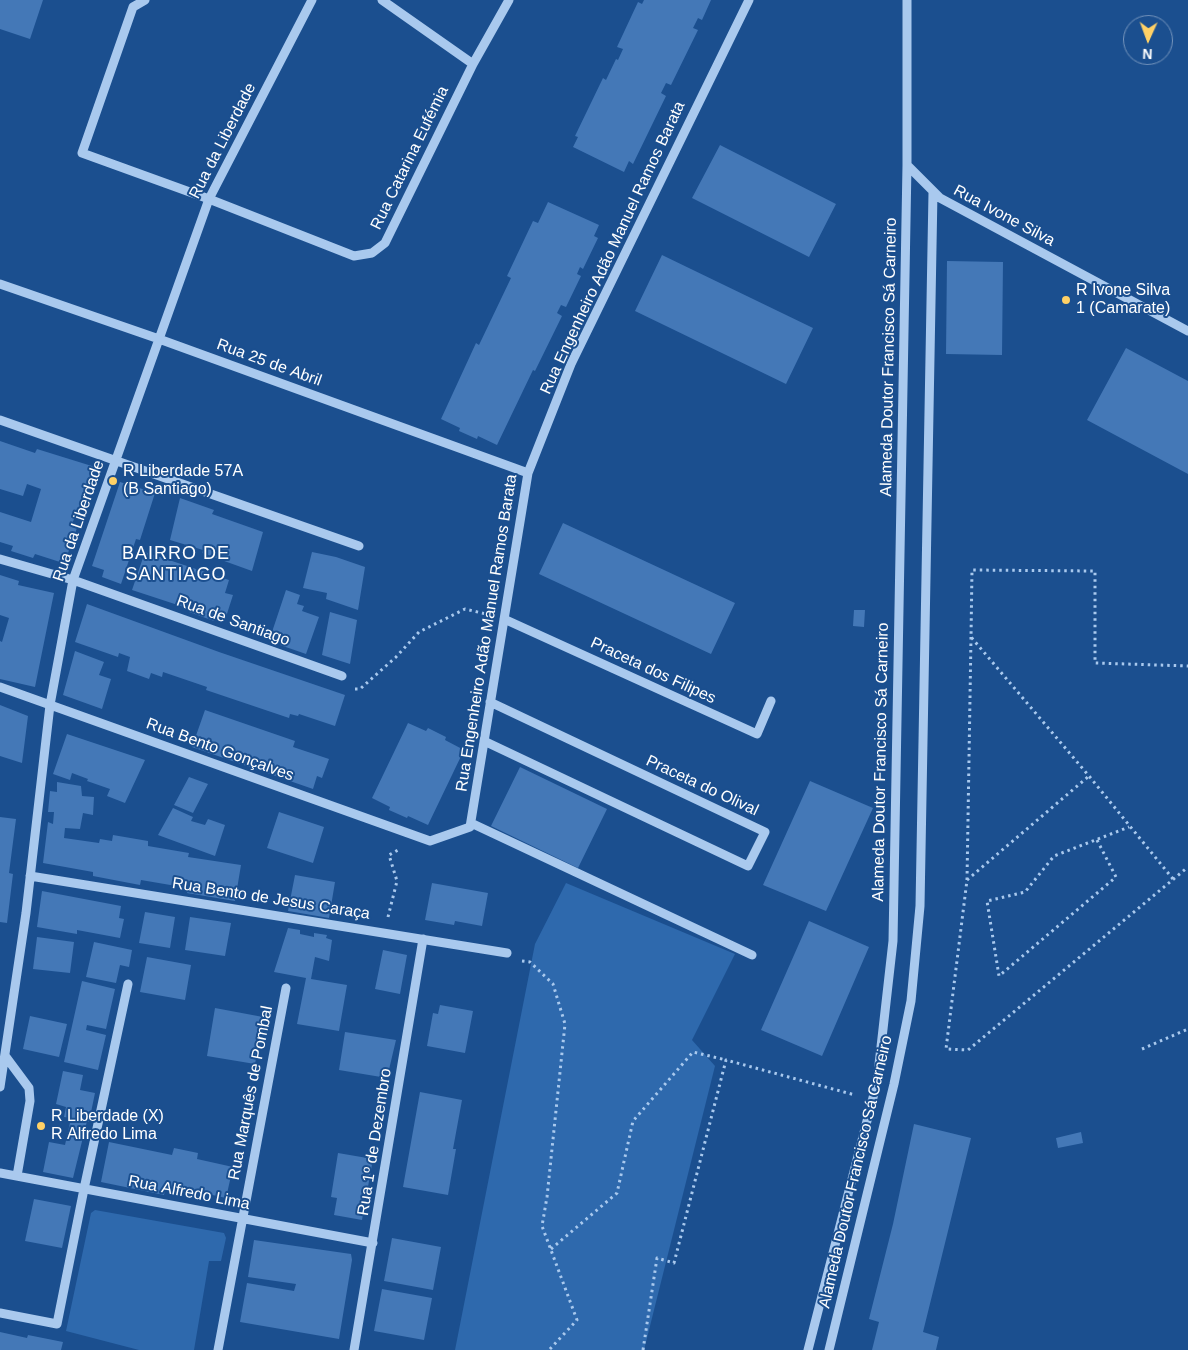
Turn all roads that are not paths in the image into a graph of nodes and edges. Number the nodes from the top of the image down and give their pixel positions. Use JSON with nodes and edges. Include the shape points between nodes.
{"nodes":[{"id":1,"x":145,"y":0,"type":"edge"},
{"id":2,"x":312,"y":0,"type":"edge"},
{"id":3,"x":382,"y":0,"type":"edge"},
{"id":4,"x":508,"y":0,"type":"edge"},
{"id":5,"x":749,"y":0,"type":"edge"},
{"id":6,"x":906,"y":0,"type":"edge"},
{"id":7,"x":473,"y":64,"type":"junction"},
{"id":8,"x":907,"y":165,"type":"junction"},
{"id":9,"x":934,"y":192,"type":"junction"},
{"id":10,"x":209,"y":199,"type":"junction"},
{"id":11,"x":0,"y":284,"type":"edge"},
{"id":12,"x":1188,"y":331,"type":"edge"},
{"id":13,"x":159,"y":339,"type":"junction"},
{"id":14,"x":0,"y":420,"type":"edge"},
{"id":15,"x":116,"y":460,"type":"junction"},
{"id":16,"x":528,"y":473,"type":"junction"},
{"id":17,"x":359,"y":546,"type":"dead end"},
{"id":18,"x":0,"y":559,"type":"edge"},
{"id":19,"x":73,"y":580,"type":"junction"},
{"id":20,"x":504,"y":619,"type":"junction"},
{"id":21,"x":342,"y":676,"type":"dead end"},
{"id":22,"x":0,"y":687,"type":"edge"},
{"id":23,"x":771,"y":701,"type":"dead end"},
{"id":24,"x":490,"y":702,"type":"junction"},
{"id":25,"x":50,"y":705,"type":"junction"},
{"id":26,"x":484,"y":741,"type":"junction"},
{"id":27,"x":471,"y":824,"type":"junction"},
{"id":28,"x":30,"y":876,"type":"junction"},
{"id":29,"x":423,"y":939,"type":"junction"},
{"id":30,"x":508,"y":953,"type":"road end"},
{"id":31,"x":752,"y":955,"type":"dead end"},
{"id":32,"x":128,"y":984,"type":"dead end"},
{"id":33,"x":286,"y":988,"type":"dead end"},
{"id":34,"x":6,"y":1057,"type":"junction"},
{"id":35,"x":0,"y":1087,"type":"edge"},
{"id":36,"x":0,"y":1173,"type":"edge"},
{"id":37,"x":17,"y":1176,"type":"junction"},
{"id":38,"x":84,"y":1188,"type":"junction"},
{"id":39,"x":243,"y":1218,"type":"junction"},
{"id":40,"x":373,"y":1243,"type":"junction"},
{"id":41,"x":0,"y":1313,"type":"edge"},
{"id":42,"x":218,"y":1350,"type":"edge"},
{"id":43,"x":354,"y":1350,"type":"edge"},
{"id":44,"x":808,"y":1350,"type":"edge"},
{"id":45,"x":829,"y":1350,"type":"edge"}],
"edges":[{"from":1,"to":10,"type":"street","name":"Rua Catarina Eufémia","via":[[133,8],[82,153]]},
{"from":2,"to":10,"type":"street","name":"Rua da Liberdade"},
{"from":3,"to":7,"type":"street"},
{"from":4,"to":7,"type":"street","name":"Rua Catarina Eufémia"},
{"from":5,"to":16,"type":"street","name":"Rua Engenheiro Adão Manuel Ramos Barata","via":[[572,364]]},
{"from":6,"to":8,"type":"street"},
{"from":7,"to":10,"type":"street","name":"Rua Catarina Eufémia","via":[[385,243],[372,253],[354,256]]},
{"from":8,"to":9,"type":"street","name":"Rua Ivone Silva"},
{"from":8,"to":44,"type":"street","name":"Alameda Doutor Francisco Sá Carneiro","via":[[893,941],[877,1082]]},
{"from":9,"to":12,"type":"street","name":"Rua Ivone Silva"},
{"from":9,"to":45,"type":"street","name":"Alameda Doutor Francisco Sá Carneiro","via":[[920,906],[911,1001],[894,1084]]},
{"from":10,"to":13,"type":"street","name":"Rua da Liberdade"},
{"from":11,"to":13,"type":"street","name":"Rua 25 de Abril"},
{"from":13,"to":15,"type":"street","name":"Rua da Liberdade"},
{"from":13,"to":16,"type":"street","name":"Rua 25 de Abril"},
{"from":14,"to":15,"type":"street"},
{"from":15,"to":17,"type":"street"},
{"from":15,"to":19,"type":"street","name":"Rua da Liberdade"},
{"from":16,"to":20,"type":"street","name":"Rua Engenheiro Adão Manuel Ramos Barata"},
{"from":18,"to":19,"type":"street","name":"Rua de Santiago"},
{"from":19,"to":21,"type":"street","name":"Rua de Santiago"},
{"from":19,"to":25,"type":"street","name":"Rua da Liberdade"},
{"from":20,"to":23,"type":"street","name":"Praceta dos Filipes","via":[[757,734]]},
{"from":20,"to":24,"type":"street","name":"Rua Engenheiro Adão Manuel Ramos Barata"},
{"from":22,"to":25,"type":"street","name":"Rua Bento Gonçalves"},
{"from":24,"to":26,"type":"street","name":"Rua Engenheiro Adão Manuel Ramos Barata"},
{"from":24,"to":26,"type":"street","name":"Praceta do Olival","via":[[765,832],[748,866]]},
{"from":25,"to":27,"type":"street","name":"Rua Bento Gonçalves","via":[[430,841]]},
{"from":25,"to":28,"type":"street","name":"Rua da Liberdade"},
{"from":26,"to":27,"type":"street","name":"Rua Engenheiro Adão Manuel Ramos Barata"},
{"from":27,"to":31,"type":"street"},
{"from":28,"to":29,"type":"street","name":"Rua Bento de Jesus Caraça"},
{"from":28,"to":34,"type":"street","name":"Rua da Liberdade"},
{"from":29,"to":30,"type":"street","name":"Rua Bento de Jesus Caraça"},
{"from":29,"to":40,"type":"street","name":"Rua 1º de Dezembro"},
{"from":32,"to":38,"type":"street"},
{"from":33,"to":39,"type":"street","name":"Rua Marquês de Pombal"},
{"from":34,"to":35,"type":"street","name":"Rua da Liberdade"},
{"from":34,"to":37,"type":"street","via":[[29,1088],[30,1101]]},
{"from":36,"to":37,"type":"street","name":"Rua Alfredo Lima"},
{"from":37,"to":38,"type":"street","name":"Rua Alfredo Lima"},
{"from":38,"to":39,"type":"street","name":"Rua Alfredo Lima"},
{"from":38,"to":41,"type":"street","via":[[57,1324]]},
{"from":39,"to":40,"type":"street","name":"Rua Alfredo Lima"},
{"from":39,"to":42,"type":"street","name":"Rua Marquês de Pombal"},
{"from":40,"to":43,"type":"street","name":"Rua 1º de Dezembro"}]}
